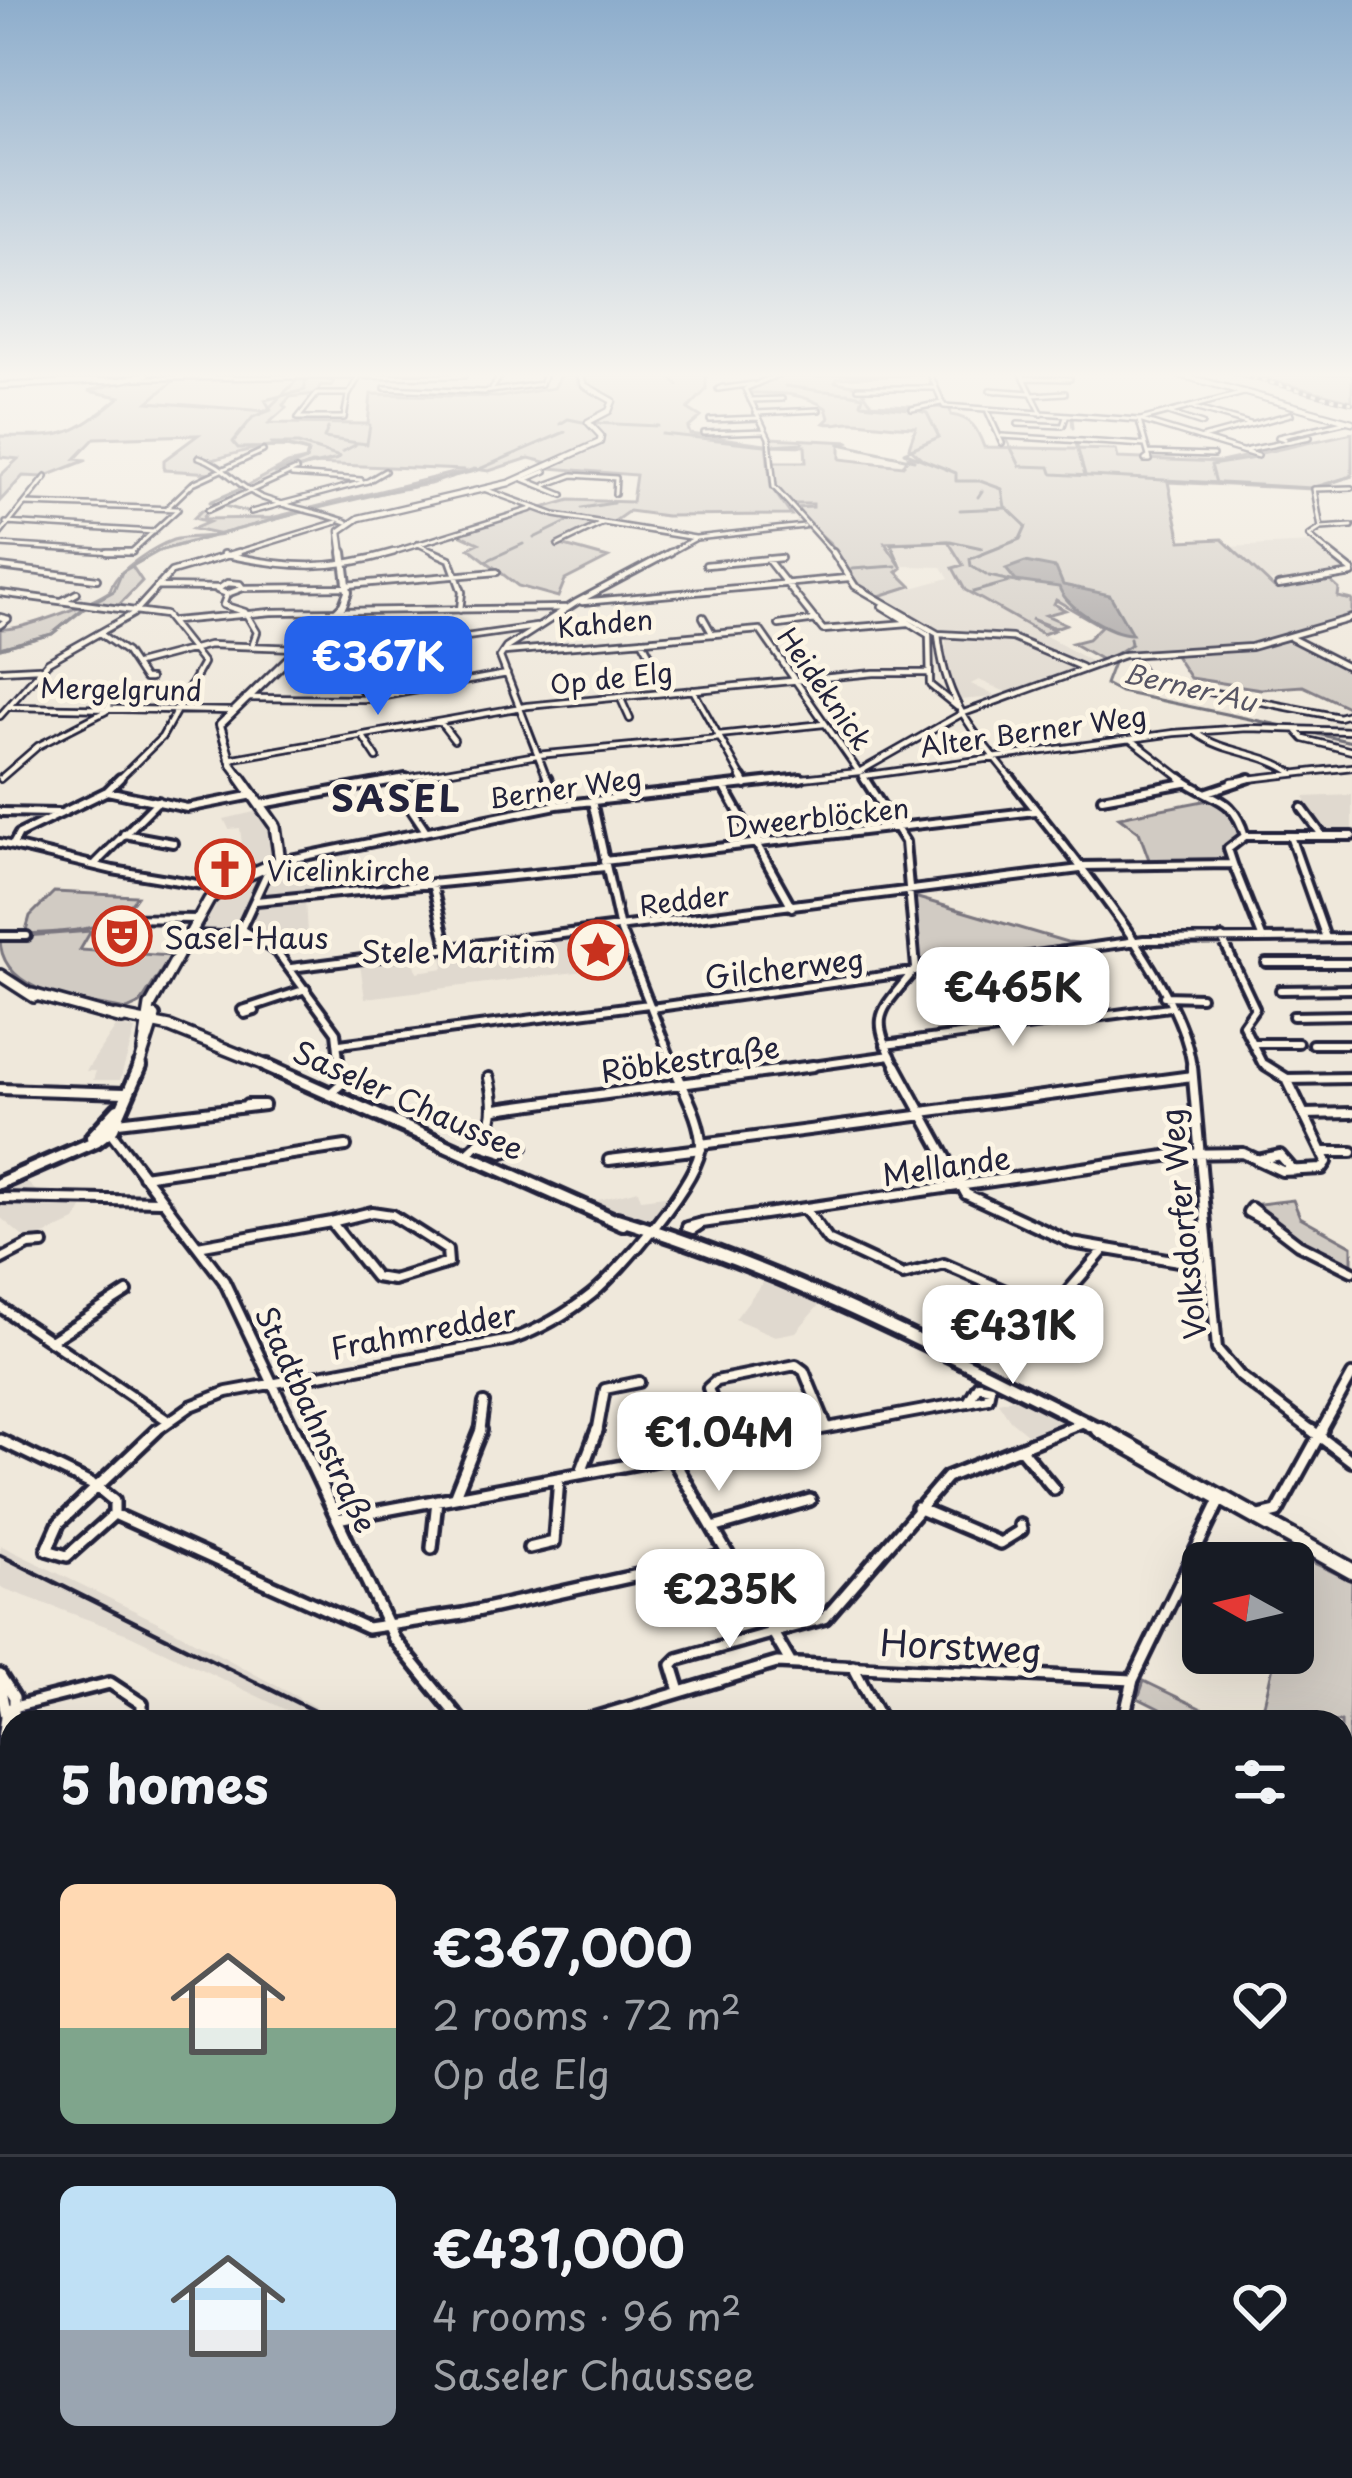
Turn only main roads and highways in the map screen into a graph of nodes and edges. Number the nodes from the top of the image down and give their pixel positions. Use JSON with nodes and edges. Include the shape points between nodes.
{"nodes":[{"id":1,"x":481,"y":490,"type":"edge"},
{"id":2,"x":4,"y":984,"type":"edge"},
{"id":3,"x":158,"y":994,"type":"junction"},
{"id":4,"x":149,"y":1006,"type":"junction"},
{"id":5,"x":122,"y":1016,"type":"junction"},
{"id":6,"x":150,"y":1024,"type":"junction"},
{"id":7,"x":0,"y":1183,"type":"edge"},
{"id":8,"x":1352,"y":1571,"type":"edge"}],
"edges":[{"from":1,"to":3,"type":"main road","via":[[347,522],[338,536],[346,598],[220,730],[229,759],[275,826],[280,861],[222,888]]},
{"from":2,"to":5,"type":"main road","name":"Saseler Chaussee"},
{"from":3,"to":4,"type":"main road"},
{"from":3,"to":6,"type":"main road"},
{"from":4,"to":5,"type":"main road"},
{"from":4,"to":6,"type":"main road"},
{"from":5,"to":6,"type":"main road","name":"Saseler Chaussee"},
{"from":6,"to":7,"type":"main road","via":[[108,1133]]},
{"from":6,"to":8,"type":"main road","name":"Saseler Chaussee","via":[[333,1091],[617,1220],[895,1328]]}]}
